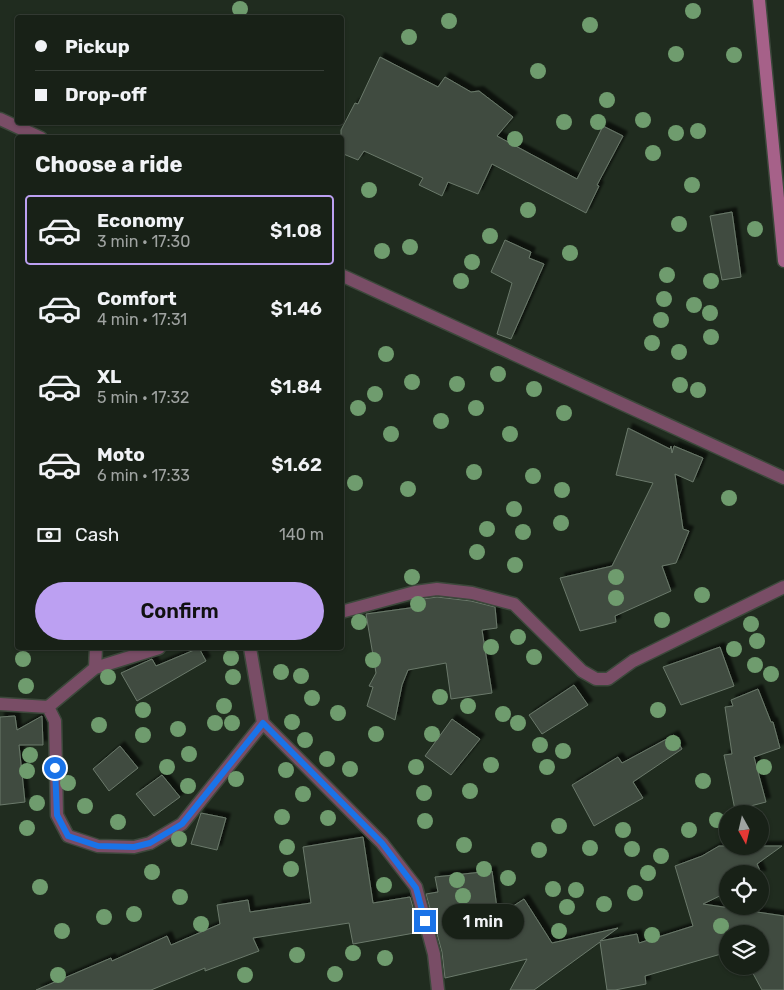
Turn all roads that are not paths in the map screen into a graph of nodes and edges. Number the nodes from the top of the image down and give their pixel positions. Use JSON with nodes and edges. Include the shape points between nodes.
{"nodes":[{"id":1,"x":759,"y":0,"type":"edge"},
{"id":2,"x":0,"y":119,"type":"edge"},
{"id":3,"x":35,"y":135,"type":"edge"},
{"id":4,"x":784,"y":261,"type":"edge"},
{"id":5,"x":344,"y":276,"type":"edge"},
{"id":6,"x":784,"y":478,"type":"edge"},
{"id":7,"x":784,"y":587,"type":"edge"},
{"id":8,"x":344,"y":611,"type":"edge"},
{"id":9,"x":96,"y":650,"type":"edge"},
{"id":10,"x":152,"y":650,"type":"edge"},
{"id":11,"x":250,"y":650,"type":"edge"},
{"id":12,"x":94,"y":668,"type":"junction"},
{"id":13,"x":0,"y":704,"type":"edge"},
{"id":14,"x":48,"y":707,"type":"junction"},
{"id":15,"x":263,"y":723,"type":"junction"},
{"id":16,"x":438,"y":990,"type":"edge"}],
"edges":[{"from":1,"to":4,"type":"main road"},
{"from":2,"to":3,"type":"street"},
{"from":5,"to":6,"type":"street"},
{"from":7,"to":8,"type":"street","via":[[633,661],[608,679],[596,679],[582,671],[514,604],[472,593],[438,589],[422,591]]},
{"from":9,"to":12,"type":"street"},
{"from":10,"to":12,"type":"street"},
{"from":11,"to":15,"type":"street"},
{"from":12,"to":14,"type":"street"},
{"from":13,"to":14,"type":"street"},
{"from":14,"to":15,"type":"street","via":[[54,721],[57,815],[68,836],[98,846],[134,847],[150,843],[182,824]]},
{"from":15,"to":16,"type":"street","via":[[382,843],[416,888],[434,954]]}]}
